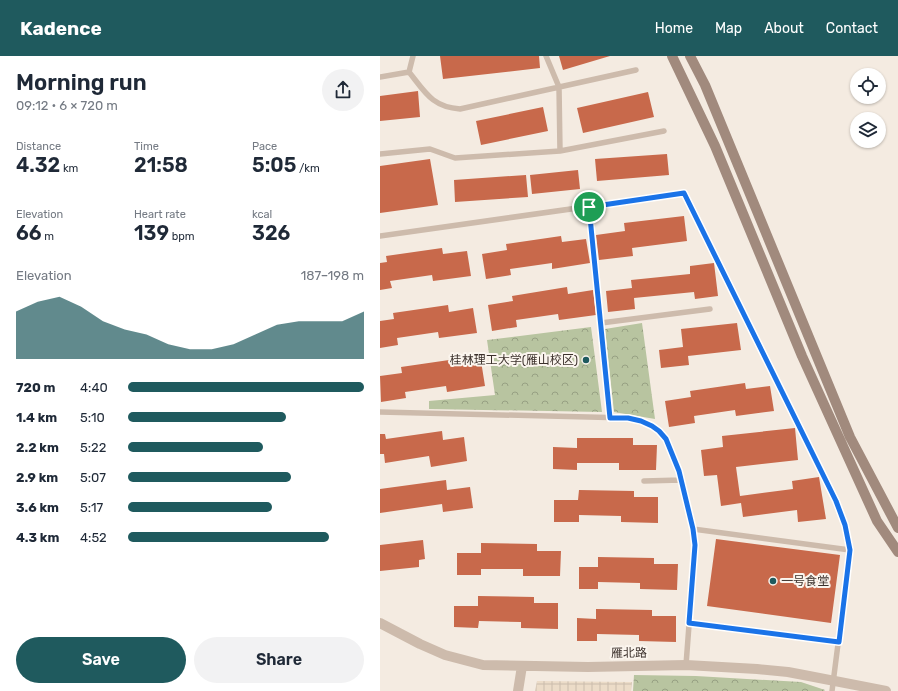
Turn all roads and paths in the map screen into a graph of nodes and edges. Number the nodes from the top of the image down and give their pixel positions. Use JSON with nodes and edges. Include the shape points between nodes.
{"nodes":[{"id":1,"x":413,"y":56,"type":"edge"},
{"id":2,"x":546,"y":56,"type":"edge"},
{"id":3,"x":672,"y":56,"type":"edge"},
{"id":4,"x":690,"y":56,"type":"edge"},
{"id":5,"x":636,"y":70,"type":"dead end"},
{"id":6,"x":409,"y":72,"type":"junction"},
{"id":7,"x":380,"y":77,"type":"edge"},
{"id":8,"x":559,"y":87,"type":"junction"},
{"id":9,"x":664,"y":131,"type":"dead end"},
{"id":10,"x":560,"y":151,"type":"junction"},
{"id":11,"x":380,"y":154,"type":"edge"},
{"id":12,"x":589,"y":207,"type":"junction"},
{"id":13,"x":380,"y":236,"type":"edge"},
{"id":14,"x":710,"y":309,"type":"dead end"},
{"id":15,"x":601,"y":324,"type":"junction"},
{"id":16,"x":380,"y":412,"type":"edge"},
{"id":17,"x":610,"y":418,"type":"junction"},
{"id":18,"x":681,"y":480,"type":"junction"},
{"id":19,"x":644,"y":481,"type":"dead end"},
{"id":20,"x":898,"y":528,"type":"edge"},
{"id":21,"x":693,"y":529,"type":"junction"},
{"id":22,"x":850,"y":550,"type":"junction"},
{"id":23,"x":898,"y":552,"type":"edge"},
{"id":24,"x":380,"y":623,"type":"edge"},
{"id":25,"x":689,"y":623,"type":"junction"},
{"id":26,"x":839,"y":642,"type":"junction"},
{"id":27,"x":686,"y":665,"type":"junction"},
{"id":28,"x":522,"y":666,"type":"junction"},
{"id":29,"x":833,"y":686,"type":"edge"},
{"id":30,"x":842,"y":687,"type":"edge"},
{"id":31,"x":518,"y":691,"type":"edge"},
{"id":32,"x":886,"y":691,"type":"edge"}],
"edges":[{"from":1,"to":6,"type":"lane"},
{"from":2,"to":8,"type":"lane"},
{"from":3,"to":23,"type":"main road","via":[[715,146],[802,356],[877,520]]},
{"from":4,"to":20,"type":"main road","via":[[705,85],[850,437]]},
{"from":5,"to":8,"type":"lane"},
{"from":6,"to":7,"type":"lane"},
{"from":6,"to":8,"type":"lane","via":[[433,100],[440,105],[460,109]]},
{"from":8,"to":10,"type":"lane"},
{"from":9,"to":10,"type":"lane"},
{"from":10,"to":11,"type":"lane","via":[[455,158],[430,149]]},
{"from":12,"to":13,"type":"lane"},
{"from":12,"to":15,"type":"lane"},
{"from":12,"to":22,"type":"lane","via":[[684,193],[836,501],[845,525]]},
{"from":14,"to":15,"type":"lane"},
{"from":15,"to":17,"type":"lane"},
{"from":16,"to":17,"type":"lane"},
{"from":17,"to":18,"type":"lane","via":[[641,421],[659,431],[666,439]]},
{"from":18,"to":19,"type":"lane"},
{"from":18,"to":21,"type":"lane"},
{"from":21,"to":22,"type":"lane"},
{"from":21,"to":25,"type":"lane","via":[[695,545]]},
{"from":22,"to":26,"type":"lane"},
{"from":24,"to":28,"type":"street","name":"雁北路","via":[[445,655],[483,665]]},
{"from":25,"to":26,"type":"lane"},
{"from":25,"to":27,"type":"lane"},
{"from":26,"to":29,"type":"lane"},
{"from":27,"to":28,"type":"street","name":"雁北路"},
{"from":27,"to":29,"type":"street","name":"雁北路","via":[[788,672]]},
{"from":28,"to":31,"type":"street"},
{"from":29,"to":30,"type":"street","name":"雁北路"},
{"from":30,"to":32,"type":"street","name":"雁北路"}]}
